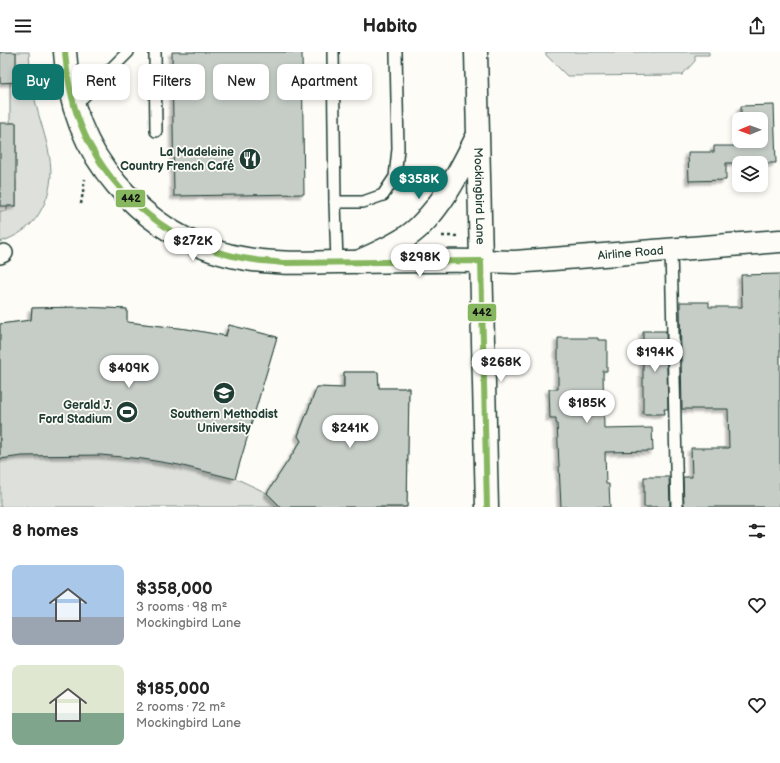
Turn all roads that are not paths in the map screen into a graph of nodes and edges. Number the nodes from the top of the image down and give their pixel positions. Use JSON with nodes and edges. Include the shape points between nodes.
{"nodes":[{"id":1,"x":65,"y":52,"type":"edge"},
{"id":2,"x":128,"y":52,"type":"edge"},
{"id":3,"x":155,"y":52,"type":"edge"},
{"id":4,"x":334,"y":52,"type":"edge"},
{"id":5,"x":396,"y":52,"type":"edge"},
{"id":6,"x":476,"y":52,"type":"edge"},
{"id":7,"x":73,"y":107,"type":"junction"},
{"id":8,"x":156,"y":131,"type":"dead end"},
{"id":9,"x":478,"y":136,"type":"junction"},
{"id":10,"x":335,"y":202,"type":"junction"},
{"id":11,"x":780,"y":241,"type":"edge"},
{"id":12,"x":671,"y":250,"type":"junction"},
{"id":13,"x":481,"y":261,"type":"junction"},
{"id":14,"x":347,"y":262,"type":"junction"},
{"id":15,"x":487,"y":507,"type":"edge"},
{"id":16,"x":677,"y":507,"type":"edge"}],
"edges":[{"from":1,"to":7,"type":"street","name":"Airline Road"},
{"from":2,"to":7,"type":"lane"},
{"from":3,"to":8,"type":"lane"},
{"from":4,"to":10,"type":"lane"},
{"from":5,"to":10,"type":"lane","via":[[398,149],[395,177],[383,195],[363,202]]},
{"from":6,"to":9,"type":"street","name":"Mockingbird Lane"},
{"from":7,"to":14,"type":"street","name":"Airline Road","via":[[87,141],[111,177],[129,199],[153,220],[177,235],[207,249],[237,258],[275,262]]},
{"from":9,"to":13,"type":"street","name":"Mockingbird Lane"},
{"from":9,"to":14,"type":"street","via":[[439,203],[419,227],[390,247]]},
{"from":10,"to":14,"type":"lane"},
{"from":11,"to":12,"type":"street","name":"Airline Road"},
{"from":12,"to":13,"type":"street","name":"Airline Road","via":[[515,262]]},
{"from":12,"to":16,"type":"lane"},
{"from":13,"to":14,"type":"street","name":"Airline Road"},
{"from":13,"to":15,"type":"street","name":"Mockingbird Lane"}]}
